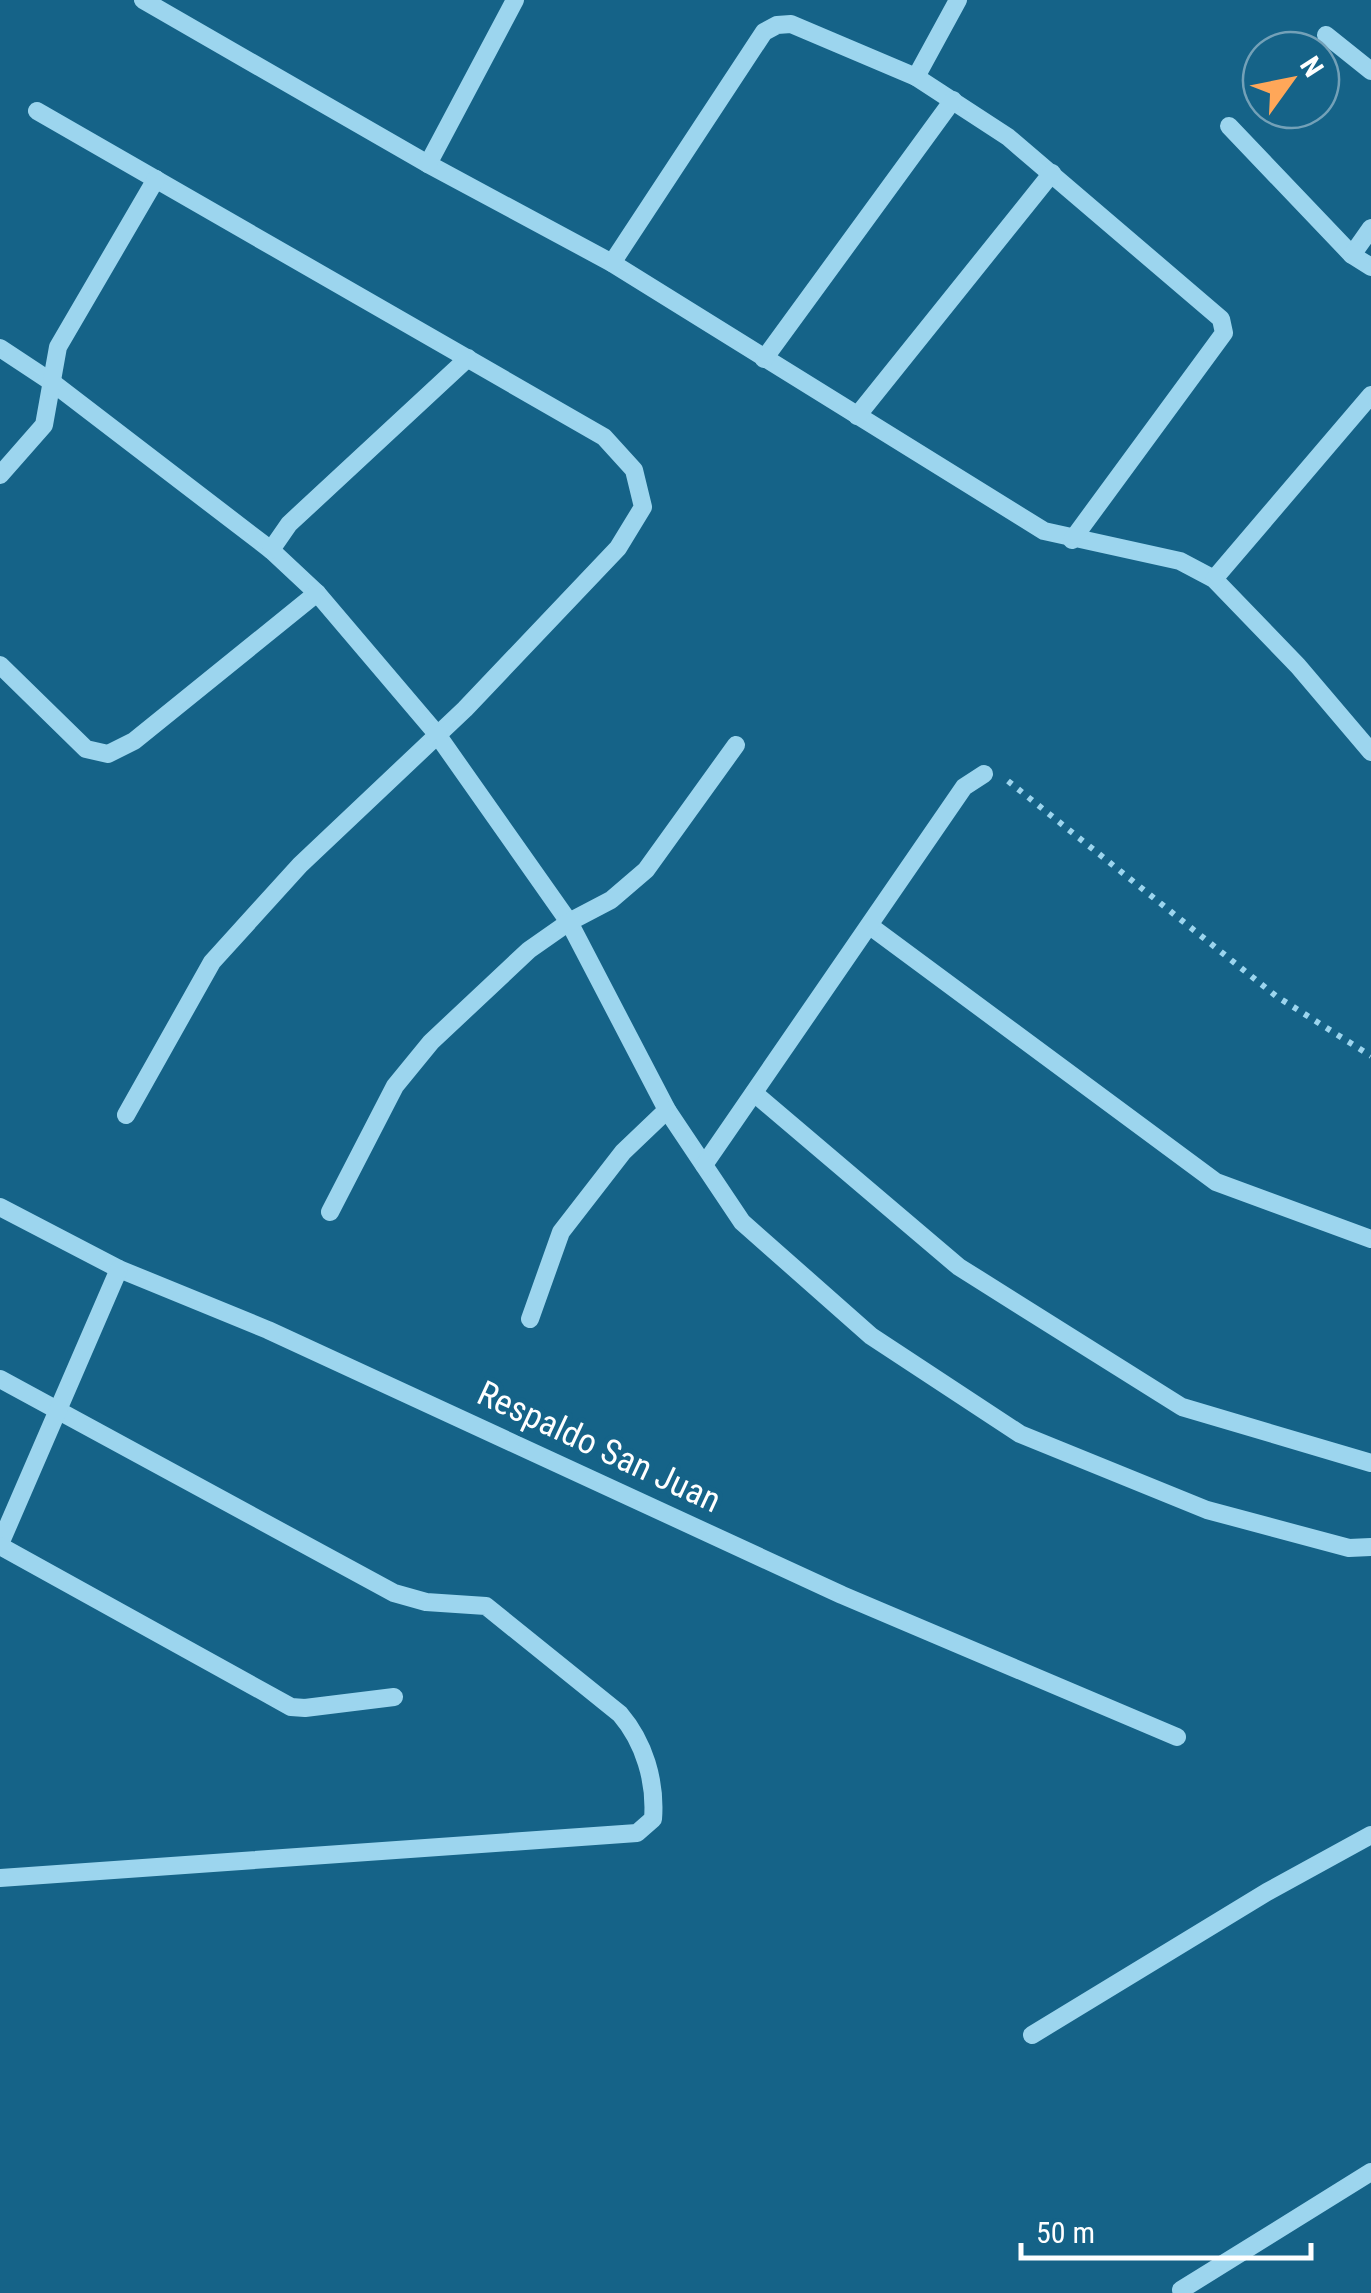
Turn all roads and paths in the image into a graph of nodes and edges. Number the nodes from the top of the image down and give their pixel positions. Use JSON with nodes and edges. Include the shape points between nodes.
{"nodes":[{"id":1,"x":143,"y":0,"type":"edge"},
{"id":2,"x":515,"y":0,"type":"edge"},
{"id":3,"x":958,"y":0,"type":"edge"},
{"id":4,"x":1341,"y":47,"type":"edge"},
{"id":5,"x":1371,"y":71,"type":"edge"},
{"id":6,"x":916,"y":77,"type":"junction"},
{"id":7,"x":953,"y":100,"type":"junction"},
{"id":8,"x":37,"y":111,"type":"dead end"},
{"id":9,"x":1229,"y":126,"type":"dead end"},
{"id":10,"x":428,"y":164,"type":"junction"},
{"id":11,"x":1052,"y":173,"type":"junction"},
{"id":12,"x":156,"y":180,"type":"junction"},
{"id":13,"x":1371,"y":228,"type":"edge"},
{"id":14,"x":1352,"y":255,"type":"junction"},
{"id":15,"x":612,"y":263,"type":"junction"},
{"id":16,"x":1371,"y":267,"type":"edge"},
{"id":17,"x":0,"y":348,"type":"edge"},
{"id":18,"x":468,"y":358,"type":"junction"},
{"id":19,"x":764,"y":359,"type":"junction"},
{"id":20,"x":53,"y":383,"type":"junction"},
{"id":21,"x":1371,"y":395,"type":"edge"},
{"id":22,"x":857,"y":416,"type":"junction"},
{"id":23,"x":0,"y":475,"type":"edge"},
{"id":24,"x":1072,"y":540,"type":"junction"},
{"id":25,"x":271,"y":550,"type":"junction"},
{"id":26,"x":1214,"y":578,"type":"junction"},
{"id":27,"x":316,"y":593,"type":"junction"},
{"id":28,"x":0,"y":666,"type":"edge"},
{"id":29,"x":436,"y":733,"type":"junction"},
{"id":30,"x":736,"y":745,"type":"dead end"},
{"id":31,"x":1371,"y":752,"type":"edge"},
{"id":32,"x":984,"y":774,"type":"joint"},
{"id":33,"x":569,"y":922,"type":"junction"},
{"id":34,"x":870,"y":926,"type":"junction"},
{"id":35,"x":1371,"y":1056,"type":"edge"},
{"id":36,"x":754,"y":1094,"type":"junction"},
{"id":37,"x":667,"y":1110,"type":"junction"},
{"id":38,"x":126,"y":1115,"type":"dead end"},
{"id":39,"x":704,"y":1165,"type":"junction"},
{"id":40,"x":0,"y":1207,"type":"edge"},
{"id":41,"x":330,"y":1212,"type":"dead end"},
{"id":42,"x":1371,"y":1239,"type":"edge"},
{"id":43,"x":120,"y":1269,"type":"junction"},
{"id":44,"x":530,"y":1320,"type":"dead end"},
{"id":45,"x":0,"y":1379,"type":"edge"},
{"id":46,"x":57,"y":1410,"type":"junction"},
{"id":47,"x":1371,"y":1463,"type":"edge"},
{"id":48,"x":0,"y":1545,"type":"edge"},
{"id":49,"x":1371,"y":1547,"type":"edge"},
{"id":50,"x":394,"y":1697,"type":"dead end"},
{"id":51,"x":1176,"y":1736,"type":"dead end"},
{"id":52,"x":1371,"y":1835,"type":"edge"},
{"id":53,"x":0,"y":1878,"type":"edge"},
{"id":54,"x":1032,"y":2036,"type":"dead end"},
{"id":55,"x":1371,"y":2172,"type":"edge"},
{"id":56,"x":1181,"y":2290,"type":"dead end"}],
"edges":[{"from":1,"to":10,"type":"street"},
{"from":2,"to":10,"type":"street"},
{"from":3,"to":6,"type":"street"},
{"from":4,"to":5,"type":"street"},
{"from":6,"to":7,"type":"street"},
{"from":6,"to":15,"type":"street","via":[[792,24],[764,32]]},
{"from":7,"to":11,"type":"street"},
{"from":7,"to":19,"type":"street"},
{"from":8,"to":12,"type":"street"},
{"from":9,"to":14,"type":"street"},
{"from":10,"to":15,"type":"street"},
{"from":11,"to":22,"type":"street"},
{"from":11,"to":24,"type":"street","via":[[1224,327]]},
{"from":12,"to":18,"type":"street"},
{"from":12,"to":20,"type":"street","via":[[58,348]]},
{"from":13,"to":14,"type":"street"},
{"from":14,"to":16,"type":"street"},
{"from":15,"to":19,"type":"street"},
{"from":17,"to":20,"type":"street"},
{"from":18,"to":25,"type":"street","via":[[290,524]]},
{"from":18,"to":29,"type":"street","via":[[604,436],[634,470],[643,507],[618,548]]},
{"from":19,"to":22,"type":"street"},
{"from":20,"to":23,"type":"street","via":[[44,425]]},
{"from":20,"to":25,"type":"street"},
{"from":21,"to":26,"type":"street"},
{"from":22,"to":24,"type":"street","via":[[1044,532]]},
{"from":24,"to":26,"type":"street","via":[[1180,562]]},
{"from":25,"to":27,"type":"street"},
{"from":26,"to":31,"type":"street"},
{"from":27,"to":28,"type":"street","via":[[134,741],[108,754],[86,749]]},
{"from":27,"to":29,"type":"street"},
{"from":29,"to":33,"type":"street"},
{"from":29,"to":38,"type":"street","via":[[212,962]]},
{"from":30,"to":33,"type":"street","via":[[646,870],[611,900]]},
{"from":32,"to":34,"type":"street","via":[[964,787]]},
{"from":32,"to":35,"type":"path","via":[[1005,779],[1276,996]]},
{"from":33,"to":37,"type":"street"},
{"from":33,"to":41,"type":"street","via":[[528,950],[431,1042],[395,1086]]},
{"from":34,"to":36,"type":"street"},
{"from":34,"to":42,"type":"street","via":[[1216,1182]]},
{"from":36,"to":39,"type":"street"},
{"from":36,"to":47,"type":"street","via":[[959,1267],[1182,1407]]},
{"from":37,"to":39,"type":"street"},
{"from":37,"to":44,"type":"street","via":[[622,1152],[561,1232]]},
{"from":39,"to":49,"type":"street","via":[[742,1222],[871,1336],[1020,1434],[1207,1510],[1349,1548]]},
{"from":40,"to":43,"type":"street","name":"Respaldo San Juan"},
{"from":43,"to":46,"type":"street"},
{"from":43,"to":51,"type":"street","name":"Respaldo San Juan","via":[[268,1330],[842,1595]]},
{"from":45,"to":46,"type":"street"},
{"from":46,"to":48,"type":"street"},
{"from":46,"to":53,"type":"street","via":[[394,1592],[426,1602],[486,1606],[636,1732],[653,1819],[637,1833]]},
{"from":48,"to":50,"type":"street","via":[[291,1707]]},
{"from":52,"to":54,"type":"street"},
{"from":55,"to":56,"type":"street"}]}
